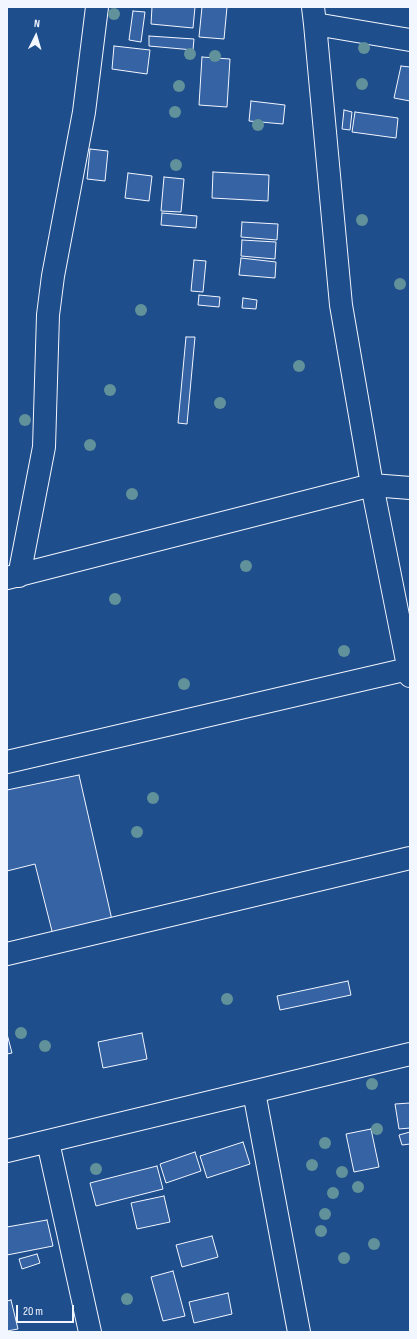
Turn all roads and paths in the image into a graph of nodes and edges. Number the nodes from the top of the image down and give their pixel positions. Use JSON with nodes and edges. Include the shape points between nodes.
{"nodes":[{"id":1,"x":98,"y":7,"type":"edge"},
{"id":2,"x":314,"y":16,"type":"edge"},
{"id":3,"x":410,"y":40,"type":"edge"},
{"id":4,"x":372,"y":485,"type":"junction"},
{"id":5,"x":410,"y":488,"type":"edge"},
{"id":6,"x":13,"y":577,"type":"edge"},
{"id":7,"x":403,"y":610,"type":"edge"},
{"id":8,"x":409,"y":673,"type":"edge"},
{"id":9,"x":7,"y":762,"type":"edge"},
{"id":10,"x":410,"y":858,"type":"edge"},
{"id":11,"x":7,"y":954,"type":"edge"},
{"id":12,"x":410,"y":1054,"type":"edge"},
{"id":13,"x":254,"y":1092,"type":"junction"},
{"id":14,"x":48,"y":1142,"type":"junction"},
{"id":15,"x":7,"y":1151,"type":"edge"},
{"id":16,"x":90,"y":1332,"type":"edge"},
{"id":17,"x":299,"y":1332,"type":"edge"}],
"edges":[{"from":1,"to":6,"type":"street","via":[[84,112],[48,315],[44,447]]},
{"from":2,"to":3,"type":"street"},
{"from":2,"to":4,"type":"street","via":[[340,305]]},
{"from":4,"to":5,"type":"street"},
{"from":4,"to":6,"type":"street"},
{"from":4,"to":7,"type":"street"},
{"from":7,"to":8,"type":"street"},
{"from":8,"to":9,"type":"street"},
{"from":10,"to":11,"type":"street"},
{"from":12,"to":13,"type":"street"},
{"from":13,"to":14,"type":"street"},
{"from":13,"to":17,"type":"street"},
{"from":14,"to":15,"type":"street"},
{"from":14,"to":16,"type":"street"}]}
